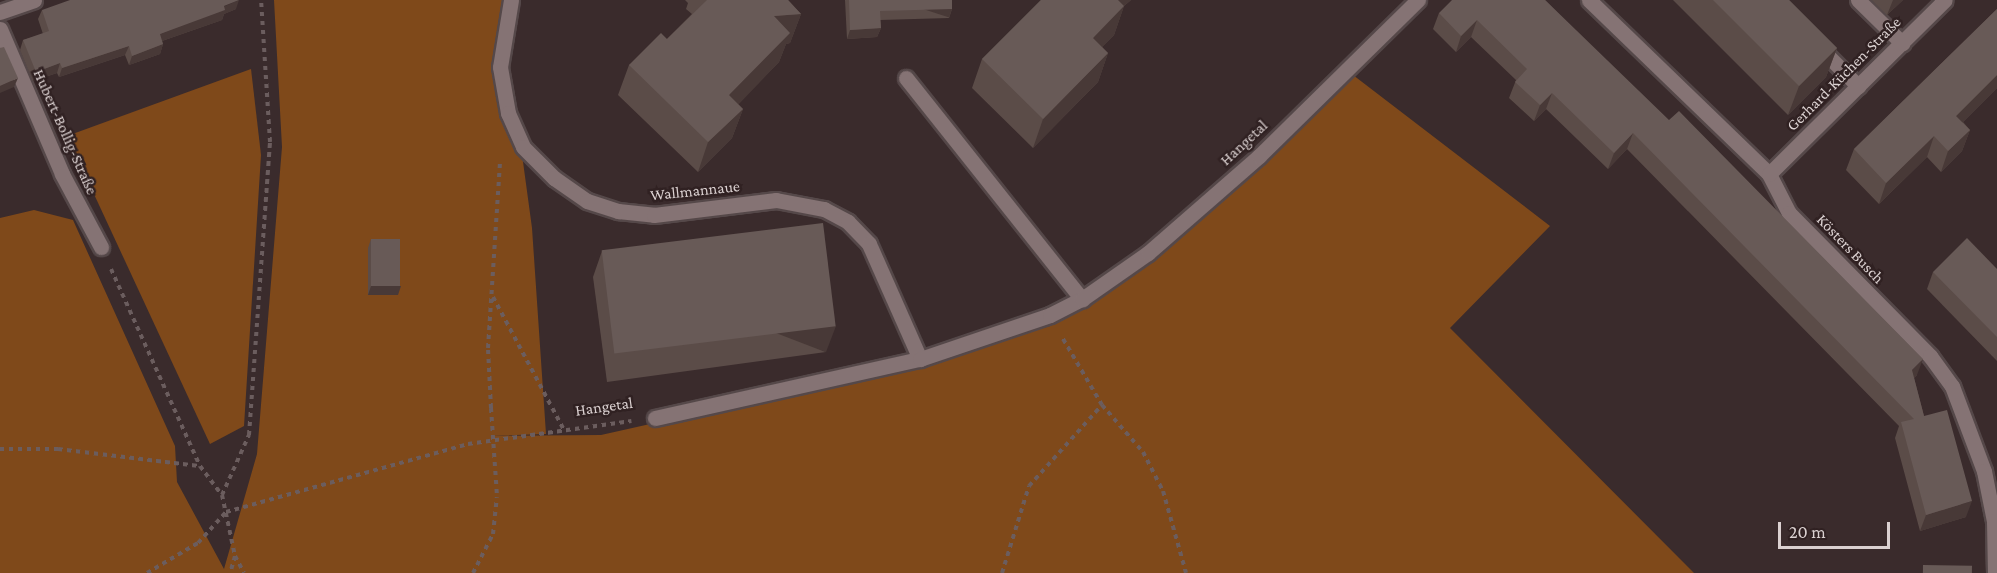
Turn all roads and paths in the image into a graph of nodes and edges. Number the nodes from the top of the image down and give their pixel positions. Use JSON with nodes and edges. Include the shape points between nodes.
{"nodes":[{"id":1,"x":34,"y":0,"type":"edge"},
{"id":2,"x":261,"y":0,"type":"edge"},
{"id":3,"x":511,"y":0,"type":"edge"},
{"id":4,"x":1418,"y":0,"type":"edge"},
{"id":5,"x":1589,"y":0,"type":"edge"},
{"id":6,"x":1858,"y":0,"type":"edge"},
{"id":7,"x":1945,"y":0,"type":"edge"},
{"id":8,"x":0,"y":12,"type":"edge"},
{"id":9,"x":0,"y":29,"type":"edge"},
{"id":10,"x":1803,"y":31,"type":"edge"},
{"id":11,"x":1902,"y":43,"type":"junction"},
{"id":12,"x":906,"y":78,"type":"dead end"},
{"id":13,"x":1858,"y":86,"type":"junction"},
{"id":14,"x":508,"y":113,"type":"junction"},
{"id":15,"x":1769,"y":174,"type":"junction"},
{"id":16,"x":101,"y":248,"type":"joint"},
{"id":17,"x":492,"y":296,"type":"junction"},
{"id":18,"x":1082,"y":298,"type":"junction"},
{"id":19,"x":1050,"y":315,"type":"junction"},
{"id":20,"x":920,"y":359,"type":"junction"},
{"id":21,"x":1102,"y":405,"type":"junction"},
{"id":22,"x":655,"y":418,"type":"joint"},
{"id":23,"x":564,"y":430,"type":"junction"},
{"id":24,"x":0,"y":449,"type":"edge"},
{"id":25,"x":200,"y":466,"type":"junction"},
{"id":26,"x":222,"y":495,"type":"junction"},
{"id":27,"x":226,"y":512,"type":"junction"},
{"id":28,"x":235,"y":556,"type":"junction"},
{"id":29,"x":147,"y":573,"type":"edge"},
{"id":30,"x":230,"y":573,"type":"edge"},
{"id":31,"x":244,"y":573,"type":"edge"},
{"id":32,"x":473,"y":573,"type":"edge"},
{"id":33,"x":1002,"y":573,"type":"edge"},
{"id":34,"x":1186,"y":573,"type":"edge"},
{"id":35,"x":1995,"y":573,"type":"edge"}],
"edges":[{"from":1,"to":8,"type":"street"},
{"from":2,"to":26,"type":"path","via":[[270,142],[249,435]]},
{"from":3,"to":14,"type":"street","name":"Wallmannaue","via":[[500,67]]},
{"from":4,"to":18,"type":"street","name":"Hangetal","via":[[1259,156],[1148,254]]},
{"from":5,"to":15,"type":"street","name":"Kösters Busch"},
{"from":6,"to":11,"type":"street"},
{"from":7,"to":11,"type":"street","name":"Gerhard-Küchen-Straße"},
{"from":9,"to":16,"type":"street","name":"Hubert-Bollig-Straße","via":[[62,174]]},
{"from":10,"to":13,"type":"street"},
{"from":11,"to":13,"type":"street","name":"Gerhard-Küchen-Straße"},
{"from":12,"to":18,"type":"street"},
{"from":13,"to":15,"type":"street","name":"Gerhard-Küchen-Straße"},
{"from":14,"to":17,"type":"path"},
{"from":14,"to":20,"type":"street","name":"Wallmannaue","via":[[523,147],[554,178],[587,201],[618,211],[654,215],[776,200],[824,209],[848,222],[870,244]]},
{"from":15,"to":35,"type":"street","name":"Kösters Busch","via":[[1789,213],[1952,386],[1984,471],[1994,521]]},
{"from":16,"to":25,"type":"path"},
{"from":17,"to":23,"type":"path"},
{"from":17,"to":32,"type":"path","bridge":true,"via":[[490,408],[496,496],[493,534]]},
{"from":18,"to":19,"type":"street","name":"Hangetal"},
{"from":19,"to":20,"type":"street","name":"Hangetal"},
{"from":19,"to":21,"type":"path"},
{"from":20,"to":22,"type":"street","name":"Hangetal"},
{"from":21,"to":33,"type":"path","via":[[1029,486]]},
{"from":21,"to":34,"type":"path","via":[[1143,452],[1163,491]]},
{"from":22,"to":23,"type":"path","name":"Hangetal"},
{"from":23,"to":27,"type":"path","name":"Hangetal","via":[[468,444]]},
{"from":24,"to":25,"type":"path","via":[[58,449]]},
{"from":25,"to":26,"type":"path"},
{"from":26,"to":27,"type":"path"},
{"from":27,"to":28,"type":"path"},
{"from":27,"to":29,"type":"path","via":[[198,543]]},
{"from":28,"to":30,"type":"path"},
{"from":28,"to":31,"type":"path"}]}
